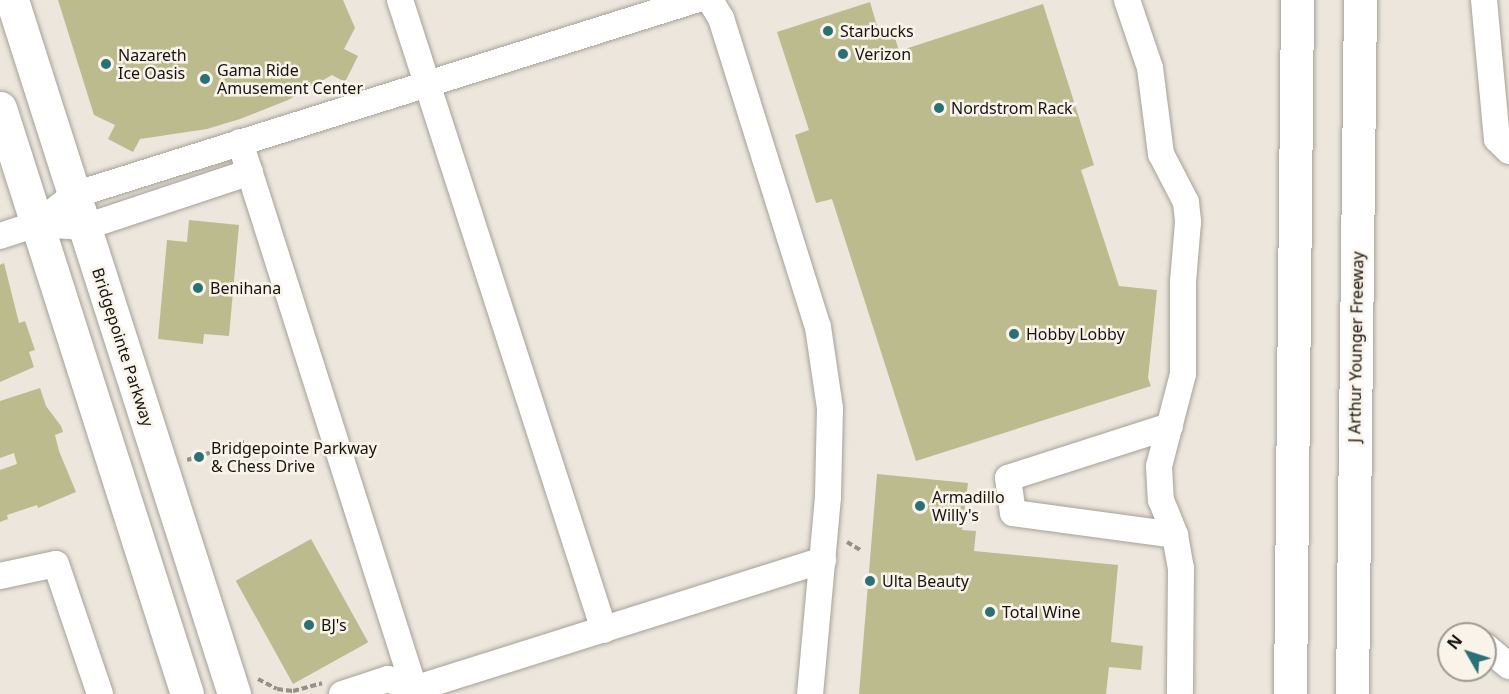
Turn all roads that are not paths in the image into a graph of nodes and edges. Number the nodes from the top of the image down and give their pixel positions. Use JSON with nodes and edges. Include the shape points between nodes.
{"nodes":[{"id":1,"x":12,"y":0,"type":"edge"},
{"id":2,"x":400,"y":0,"type":"edge"},
{"id":3,"x":695,"y":0,"type":"edge"},
{"id":4,"x":710,"y":0,"type":"edge"},
{"id":5,"x":1127,"y":0,"type":"edge"},
{"id":6,"x":1297,"y":0,"type":"edge"},
{"id":7,"x":1360,"y":0,"type":"edge"},
{"id":8,"x":1484,"y":0,"type":"edge"},
{"id":9,"x":427,"y":84,"type":"junction"},
{"id":10,"x":0,"y":108,"type":"edge"},
{"id":11,"x":240,"y":142,"type":"junction"},
{"id":12,"x":1509,"y":152,"type":"edge"},
{"id":13,"x":250,"y":172,"type":"junction"},
{"id":14,"x":74,"y":195,"type":"junction"},
{"id":15,"x":37,"y":224,"type":"junction"},
{"id":16,"x":85,"y":227,"type":"junction"},
{"id":17,"x":0,"y":236,"type":"edge"},
{"id":18,"x":1170,"y":426,"type":"junction"},
{"id":19,"x":1175,"y":535,"type":"junction"},
{"id":20,"x":823,"y":560,"type":"junction"},
{"id":21,"x":0,"y":576,"type":"edge"},
{"id":22,"x":604,"y":630,"type":"junction"},
{"id":23,"x":1497,"y":656,"type":"edge"},
{"id":24,"x":1509,"y":666,"type":"edge"},
{"id":25,"x":413,"y":692,"type":"edge"},
{"id":26,"x":1290,"y":692,"type":"edge"},
{"id":27,"x":100,"y":694,"type":"edge"},
{"id":28,"x":187,"y":694,"type":"edge"},
{"id":29,"x":234,"y":694,"type":"edge"},
{"id":30,"x":342,"y":694,"type":"edge"},
{"id":31,"x":810,"y":694,"type":"edge"},
{"id":32,"x":1180,"y":694,"type":"edge"},
{"id":33,"x":1352,"y":694,"type":"edge"}],
"edges":[{"from":1,"to":14,"type":"main road","name":"Bridgepointe Parkway"},
{"from":2,"to":9,"type":"lane"},
{"from":3,"to":9,"type":"lane"},
{"from":4,"to":20,"type":"lane","via":[[721,18],[818,327],[830,408]]},
{"from":5,"to":18,"type":"lane","via":[[1150,68],[1161,154],[1186,202],[1182,374]]},
{"from":6,"to":26,"type":"main road"},
{"from":7,"to":33,"type":"main road","name":"J Arthur Younger Freeway"},
{"from":8,"to":12,"type":"lane","via":[[1497,139]]},
{"from":9,"to":11,"type":"lane"},
{"from":9,"to":22,"type":"lane"},
{"from":10,"to":15,"type":"main road"},
{"from":11,"to":13,"type":"lane"},
{"from":11,"to":14,"type":"lane"},
{"from":13,"to":16,"type":"lane"},
{"from":13,"to":25,"type":"lane"},
{"from":14,"to":15,"type":"lane"},
{"from":14,"to":16,"type":"main road","name":"Bridgepointe Parkway"},
{"from":15,"to":16,"type":"lane"},
{"from":15,"to":17,"type":"lane"},
{"from":15,"to":28,"type":"main road"},
{"from":16,"to":29,"type":"main road","name":"Bridgepointe Parkway"},
{"from":18,"to":19,"type":"lane","via":[[1159,466],[1161,500]]},
{"from":18,"to":19,"type":"lane","via":[[1008,478],[1013,513]]},
{"from":19,"to":32,"type":"lane","via":[[1181,568]]},
{"from":20,"to":22,"type":"lane"},
{"from":20,"to":31,"type":"lane"},
{"from":21,"to":27,"type":"lane","via":[[56,564]]},
{"from":22,"to":25,"type":"lane"},
{"from":23,"to":24,"type":"lane"},
{"from":25,"to":30,"type":"lane","via":[[388,679]]}]}
